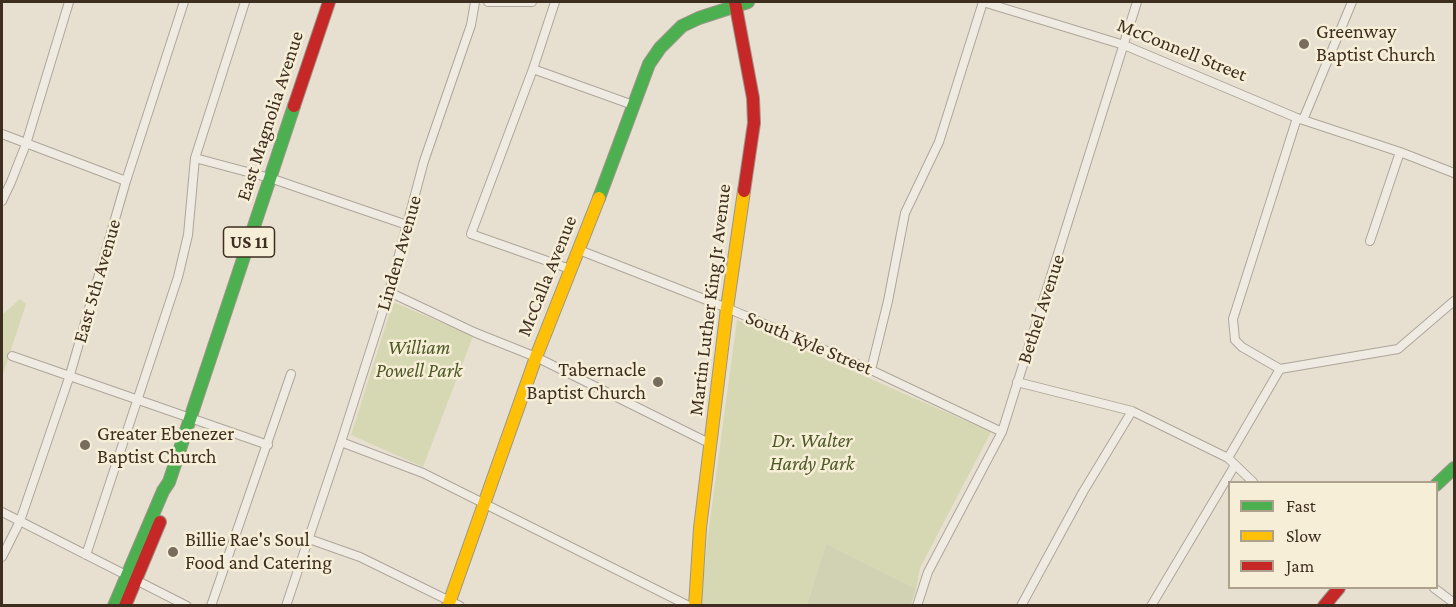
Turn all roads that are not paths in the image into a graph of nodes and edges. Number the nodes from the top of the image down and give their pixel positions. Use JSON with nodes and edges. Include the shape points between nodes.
{"nodes":[{"id":1,"x":69,"y":2,"type":"edge"},
{"id":2,"x":184,"y":2,"type":"edge"},
{"id":3,"x":245,"y":2,"type":"edge"},
{"id":4,"x":329,"y":2,"type":"edge"},
{"id":5,"x":475,"y":2,"type":"edge"},
{"id":6,"x":488,"y":2,"type":"edge"},
{"id":7,"x":532,"y":2,"type":"edge"},
{"id":8,"x":555,"y":2,"type":"edge"},
{"id":9,"x":983,"y":2,"type":"edge"},
{"id":10,"x":1137,"y":2,"type":"edge"},
{"id":11,"x":1352,"y":2,"type":"edge"},
{"id":12,"x":740,"y":3,"type":"edge"},
{"id":13,"x":1124,"y":45,"type":"junction"},
{"id":14,"x":533,"y":69,"type":"junction"},
{"id":15,"x":633,"y":105,"type":"junction"},
{"id":16,"x":1300,"y":119,"type":"junction"},
{"id":17,"x":2,"y":134,"type":"edge"},
{"id":18,"x":26,"y":144,"type":"junction"},
{"id":19,"x":1400,"y":152,"type":"junction"},
{"id":20,"x":195,"y":158,"type":"junction"},
{"id":21,"x":1455,"y":173,"type":"edge"},
{"id":22,"x":270,"y":178,"type":"junction"},
{"id":23,"x":126,"y":181,"type":"junction"},
{"id":24,"x":2,"y":201,"type":"edge"},
{"id":25,"x":407,"y":225,"type":"junction"},
{"id":26,"x":1370,"y":241,"type":"dead end"},
{"id":27,"x":579,"y":250,"type":"junction"},
{"id":28,"x":570,"y":269,"type":"junction"},
{"id":29,"x":389,"y":292,"type":"junction"},
{"id":30,"x":1455,"y":301,"type":"edge"},
{"id":31,"x":727,"y":308,"type":"junction"},
{"id":32,"x":12,"y":356,"type":"dead end"},
{"id":33,"x":536,"y":357,"type":"junction"},
{"id":34,"x":1280,"y":369,"type":"junction"},
{"id":35,"x":871,"y":370,"type":"junction"},
{"id":36,"x":291,"y":374,"type":"dead end"},
{"id":37,"x":69,"y":378,"type":"junction"},
{"id":38,"x":1017,"y":382,"type":"junction"},
{"id":39,"x":138,"y":400,"type":"junction"},
{"id":40,"x":1132,"y":411,"type":"junction"},
{"id":41,"x":190,"y":418,"type":"junction"},
{"id":42,"x":1002,"y":432,"type":"junction"},
{"id":43,"x":341,"y":442,"type":"junction"},
{"id":44,"x":711,"y":444,"type":"junction"},
{"id":45,"x":268,"y":445,"type":"junction"},
{"id":46,"x":1228,"y":458,"type":"junction"},
{"id":47,"x":1235,"y":465,"type":"junction"},
{"id":48,"x":1455,"y":468,"type":"edge"},
{"id":49,"x":1251,"y":481,"type":"edge"},
{"id":50,"x":1438,"y":484,"type":"edge"},
{"id":51,"x":484,"y":505,"type":"junction"},
{"id":52,"x":2,"y":512,"type":"edge"},
{"id":53,"x":20,"y":521,"type":"junction"},
{"id":54,"x":309,"y":539,"type":"junction"},
{"id":55,"x":86,"y":555,"type":"junction"},
{"id":56,"x":2,"y":557,"type":"edge"},
{"id":57,"x":131,"y":579,"type":"junction"},
{"id":58,"x":1338,"y":589,"type":"edge"},
{"id":59,"x":1435,"y":589,"type":"edge"},
{"id":60,"x":1455,"y":603,"type":"edge"},
{"id":61,"x":452,"y":604,"type":"edge"},
{"id":62,"x":114,"y":606,"type":"edge"},
{"id":63,"x":125,"y":606,"type":"edge"},
{"id":64,"x":187,"y":606,"type":"edge"},
{"id":65,"x":211,"y":606,"type":"edge"},
{"id":66,"x":286,"y":606,"type":"edge"},
{"id":67,"x":689,"y":606,"type":"edge"},
{"id":68,"x":695,"y":606,"type":"edge"},
{"id":69,"x":917,"y":606,"type":"edge"},
{"id":70,"x":1021,"y":606,"type":"edge"},
{"id":71,"x":1151,"y":606,"type":"edge"},
{"id":72,"x":1324,"y":606,"type":"edge"}],
"edges":[{"from":1,"to":18,"type":"street"},
{"from":2,"to":23,"type":"street","name":"East 5th Avenue"},
{"from":3,"to":20,"type":"street"},
{"from":4,"to":22,"type":"main road","name":"East Magnolia Avenue","number":"US 11"},
{"from":5,"to":25,"type":"street","name":"Linden Avenue"},
{"from":6,"to":7,"type":"street"},
{"from":8,"to":14,"type":"street"},
{"from":9,"to":13,"type":"street","name":"McConnell Street"},
{"from":9,"to":35,"type":"street","via":[[939,142],[905,213]]},
{"from":10,"to":13,"type":"street","name":"Bethel Avenue"},
{"from":11,"to":16,"type":"street"},
{"from":12,"to":15,"type":"main road","name":"McCalla Avenue","via":[[677,30],[653,58]]},
{"from":12,"to":31,"type":"main road","name":"Martin Luther King Jr Avenue","via":[[754,123]]},
{"from":13,"to":16,"type":"street","name":"McConnell Street"},
{"from":13,"to":38,"type":"street","name":"Bethel Avenue"},
{"from":14,"to":15,"type":"street"},
{"from":14,"to":28,"type":"street","via":[[471,234]]},
{"from":15,"to":27,"type":"main road","name":"McCalla Avenue"},
{"from":16,"to":19,"type":"street","name":"McConnell Street"},
{"from":16,"to":34,"type":"street","via":[[1233,319],[1235,340]]},
{"from":17,"to":18,"type":"street"},
{"from":18,"to":23,"type":"street"},
{"from":18,"to":24,"type":"street"},
{"from":19,"to":21,"type":"street","name":"McConnell Street"},
{"from":19,"to":26,"type":"street"},
{"from":20,"to":22,"type":"street"},
{"from":20,"to":39,"type":"street","via":[[184,255]]},
{"from":22,"to":25,"type":"street"},
{"from":22,"to":41,"type":"main road","name":"East Magnolia Avenue","number":"US 11"},
{"from":23,"to":37,"type":"street","name":"East 5th Avenue"},
{"from":25,"to":29,"type":"street","name":"Linden Avenue"},
{"from":27,"to":28,"type":"main road","name":"McCalla Avenue"},
{"from":27,"to":31,"type":"street","name":"South Kyle Street"},
{"from":28,"to":33,"type":"main road","name":"McCalla Avenue"},
{"from":29,"to":33,"type":"street"},
{"from":29,"to":43,"type":"street","name":"Linden Avenue"},
{"from":30,"to":34,"type":"street","via":[[1398,349]]},
{"from":31,"to":35,"type":"street","name":"South Kyle Street"},
{"from":31,"to":44,"type":"main road","name":"Martin Luther King Jr Avenue"},
{"from":32,"to":37,"type":"street"},
{"from":33,"to":44,"type":"street"},
{"from":33,"to":51,"type":"main road","name":"McCalla Avenue"},
{"from":34,"to":46,"type":"street"},
{"from":35,"to":42,"type":"street","name":"South Kyle Street"},
{"from":36,"to":45,"type":"street"},
{"from":37,"to":39,"type":"street"},
{"from":37,"to":53,"type":"street","name":"East 5th Avenue"},
{"from":38,"to":40,"type":"street"},
{"from":38,"to":42,"type":"street","name":"Bethel Avenue"},
{"from":39,"to":41,"type":"street"},
{"from":39,"to":55,"type":"street"},
{"from":40,"to":46,"type":"street"},
{"from":40,"to":70,"type":"street"},
{"from":41,"to":45,"type":"street"},
{"from":41,"to":57,"type":"main road","name":"East Magnolia Avenue","number":"US 11","via":[[170,492]]},
{"from":42,"to":69,"type":"street","name":"Bethel Avenue","via":[[927,572]]},
{"from":43,"to":51,"type":"street","via":[[423,473]]},
{"from":43,"to":54,"type":"street","name":"Linden Avenue"},
{"from":44,"to":68,"type":"main road","name":"Martin Luther King Jr Avenue"},
{"from":45,"to":65,"type":"street"},
{"from":46,"to":47,"type":"street"},
{"from":47,"to":49,"type":"street"},
{"from":47,"to":71,"type":"street"},
{"from":48,"to":50,"type":"main road"},
{"from":51,"to":61,"type":"main road","name":"McCalla Avenue"},
{"from":51,"to":67,"type":"street"},
{"from":52,"to":53,"type":"street"},
{"from":53,"to":55,"type":"street"},
{"from":53,"to":56,"type":"street","name":"East 5th Avenue"},
{"from":54,"to":61,"type":"street","via":[[360,557]]},
{"from":54,"to":66,"type":"street","name":"Linden Avenue"},
{"from":55,"to":57,"type":"street"},
{"from":57,"to":62,"type":"main road","name":"East Magnolia Avenue"},
{"from":57,"to":63,"type":"main road","name":"East Magnolia Avenue"},
{"from":57,"to":64,"type":"street"},
{"from":58,"to":72,"type":"main road"},
{"from":59,"to":60,"type":"street"}]}
